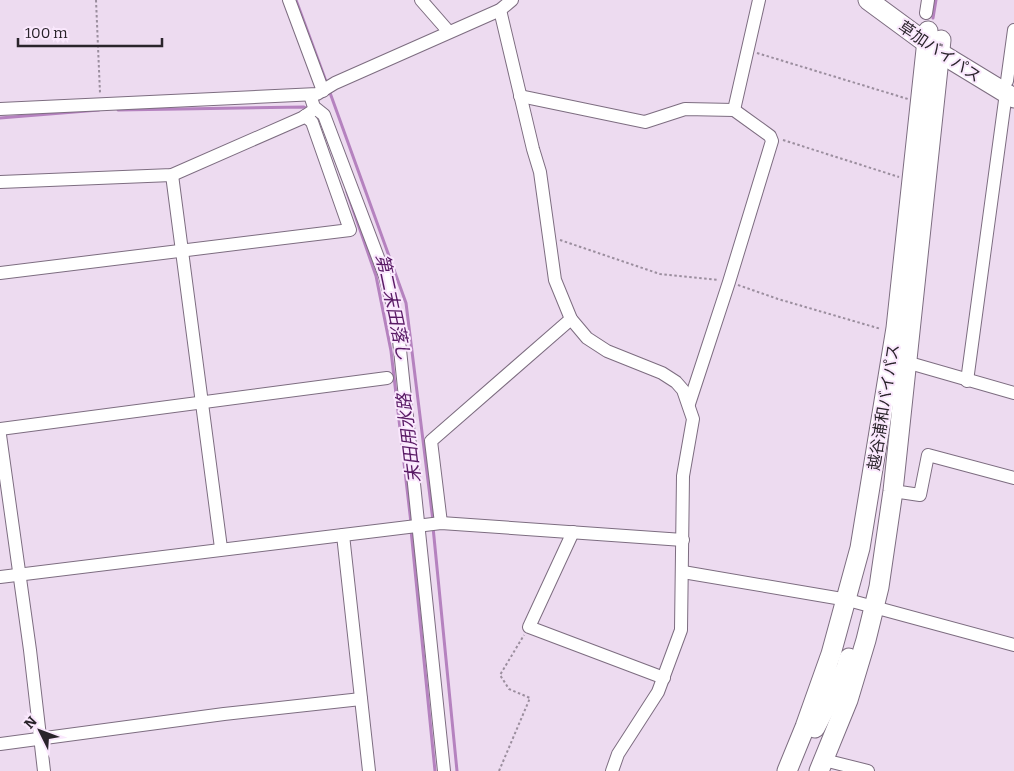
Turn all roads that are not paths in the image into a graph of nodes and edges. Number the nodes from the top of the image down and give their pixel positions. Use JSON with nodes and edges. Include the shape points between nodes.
{"nodes":[{"id":1,"x":289,"y":0,"type":"edge"},
{"id":2,"x":421,"y":0,"type":"edge"},
{"id":3,"x":512,"y":0,"type":"edge"},
{"id":4,"x":759,"y":0,"type":"edge"},
{"id":5,"x":868,"y":0,"type":"edge"},
{"id":6,"x":887,"y":0,"type":"edge"},
{"id":7,"x":928,"y":0,"type":"edge"},
{"id":8,"x":500,"y":6,"type":"edge"},
{"id":9,"x":1014,"y":30,"type":"edge"},
{"id":10,"x":449,"y":32,"type":"junction"},
{"id":11,"x":932,"y":36,"type":"junction"},
{"id":12,"x":1010,"y":89,"type":"edge"},
{"id":13,"x":520,"y":96,"type":"junction"},
{"id":14,"x":313,"y":102,"type":"junction"},
{"id":15,"x":0,"y":109,"type":"edge"},
{"id":16,"x":734,"y":110,"type":"junction"},
{"id":17,"x":172,"y":175,"type":"junction"},
{"id":18,"x":0,"y":182,"type":"edge"},
{"id":19,"x":183,"y":252,"type":"junction"},
{"id":20,"x":0,"y":272,"type":"edge"},
{"id":21,"x":571,"y":319,"type":"junction"},
{"id":22,"x":906,"y":362,"type":"junction"},
{"id":23,"x":387,"y":378,"type":"dead end"},
{"id":24,"x":968,"y":381,"type":"junction"},
{"id":25,"x":1014,"y":393,"type":"edge"},
{"id":26,"x":201,"y":402,"type":"junction"},
{"id":27,"x":688,"y":404,"type":"junction"},
{"id":28,"x":0,"y":428,"type":"edge"},
{"id":29,"x":0,"y":435,"type":"edge"},
{"id":30,"x":1014,"y":478,"type":"edge"},
{"id":31,"x":893,"y":491,"type":"junction"},
{"id":32,"x":441,"y":523,"type":"junction"},
{"id":33,"x":417,"y":525,"type":"junction"},
{"id":34,"x":573,"y":532,"type":"junction"},
{"id":35,"x":342,"y":535,"type":"junction"},
{"id":36,"x":683,"y":540,"type":"junction"},
{"id":37,"x":220,"y":548,"type":"junction"},
{"id":38,"x":683,"y":572,"type":"junction"},
{"id":39,"x":18,"y":575,"type":"junction"},
{"id":40,"x":0,"y":577,"type":"edge"},
{"id":41,"x":862,"y":605,"type":"junction"},
{"id":42,"x":1014,"y":645,"type":"edge"},
{"id":43,"x":664,"y":678,"type":"junction"},
{"id":44,"x":361,"y":699,"type":"junction"},
{"id":45,"x":40,"y":739,"type":"junction"},
{"id":46,"x":0,"y":744,"type":"edge"},
{"id":47,"x":822,"y":766,"type":"edge"},
{"id":48,"x":788,"y":769,"type":"edge"},
{"id":49,"x":44,"y":771,"type":"edge"},
{"id":50,"x":369,"y":771,"type":"edge"},
{"id":51,"x":444,"y":771,"type":"edge"},
{"id":52,"x":612,"y":771,"type":"edge"},
{"id":53,"x":868,"y":771,"type":"edge"}],
"edges":[{"from":1,"to":14,"type":"street"},
{"from":2,"to":10,"type":"street"},
{"from":3,"to":8,"type":"street"},
{"from":4,"to":16,"type":"street"},
{"from":5,"to":11,"type":"highway","name":"草加バイパス"},
{"from":6,"to":11,"type":"highway","name":"草加バイパス"},
{"from":7,"to":11,"type":"street"},
{"from":8,"to":10,"type":"street"},
{"from":8,"to":13,"type":"street"},
{"from":9,"to":12,"type":"street"},
{"from":10,"to":14,"type":"street","via":[[335,83]]},
{"from":11,"to":12,"type":"highway","name":"草加バイパス"},
{"from":11,"to":22,"type":"highway","name":"越谷浦和バイパス"},
{"from":11,"to":41,"type":"highway","name":"越谷浦和バイパス","via":[[920,103],[896,328],[860,548]]},
{"from":12,"to":24,"type":"street"},
{"from":13,"to":16,"type":"street","via":[[645,122],[685,110]]},
{"from":13,"to":21,"type":"street","via":[[540,172],[554,280]]},
{"from":14,"to":15,"type":"street"},
{"from":14,"to":17,"type":"street"},
{"from":14,"to":19,"type":"street","via":[[312,122],[350,230]]},
{"from":14,"to":33,"type":"street","via":[[324,116],[385,276],[397,321]]},
{"from":16,"to":27,"type":"street","via":[[770,136],[772,141],[730,282]]},
{"from":17,"to":18,"type":"street"},
{"from":17,"to":19,"type":"street"},
{"from":19,"to":20,"type":"street"},
{"from":19,"to":26,"type":"street"},
{"from":21,"to":27,"type":"street","via":[[587,338],[607,351],[668,376],[684,390]]},
{"from":21,"to":32,"type":"street","via":[[431,441]]},
{"from":22,"to":24,"type":"street"},
{"from":22,"to":31,"type":"highway","name":"越谷浦和バイパス"},
{"from":23,"to":26,"type":"street"},
{"from":24,"to":25,"type":"street"},
{"from":26,"to":28,"type":"street"},
{"from":26,"to":37,"type":"street"},
{"from":27,"to":36,"type":"street","via":[[693,419],[683,476]]},
{"from":29,"to":39,"type":"street"},
{"from":30,"to":31,"type":"street","via":[[928,455],[920,495]]},
{"from":31,"to":41,"type":"highway","name":"越谷浦和バイパス"},
{"from":32,"to":33,"type":"street"},
{"from":32,"to":34,"type":"street"},
{"from":33,"to":35,"type":"street"},
{"from":33,"to":51,"type":"street"},
{"from":34,"to":36,"type":"street"},
{"from":34,"to":43,"type":"street","via":[[529,627]]},
{"from":35,"to":37,"type":"street"},
{"from":35,"to":44,"type":"street"},
{"from":36,"to":38,"type":"street"},
{"from":37,"to":39,"type":"street"},
{"from":38,"to":41,"type":"street"},
{"from":38,"to":43,"type":"street","via":[[681,630]]},
{"from":39,"to":40,"type":"street"},
{"from":39,"to":45,"type":"street"},
{"from":41,"to":42,"type":"street"},
{"from":41,"to":47,"type":"highway","name":"越谷浦和バイパス","via":[[848,700]]},
{"from":41,"to":48,"type":"highway","via":[[846,668],[798,761]]},
{"from":43,"to":52,"type":"street","via":[[618,754]]},
{"from":44,"to":45,"type":"street"},
{"from":44,"to":50,"type":"street"},
{"from":45,"to":46,"type":"street"},
{"from":45,"to":49,"type":"street"},
{"from":47,"to":53,"type":"street"}]}
